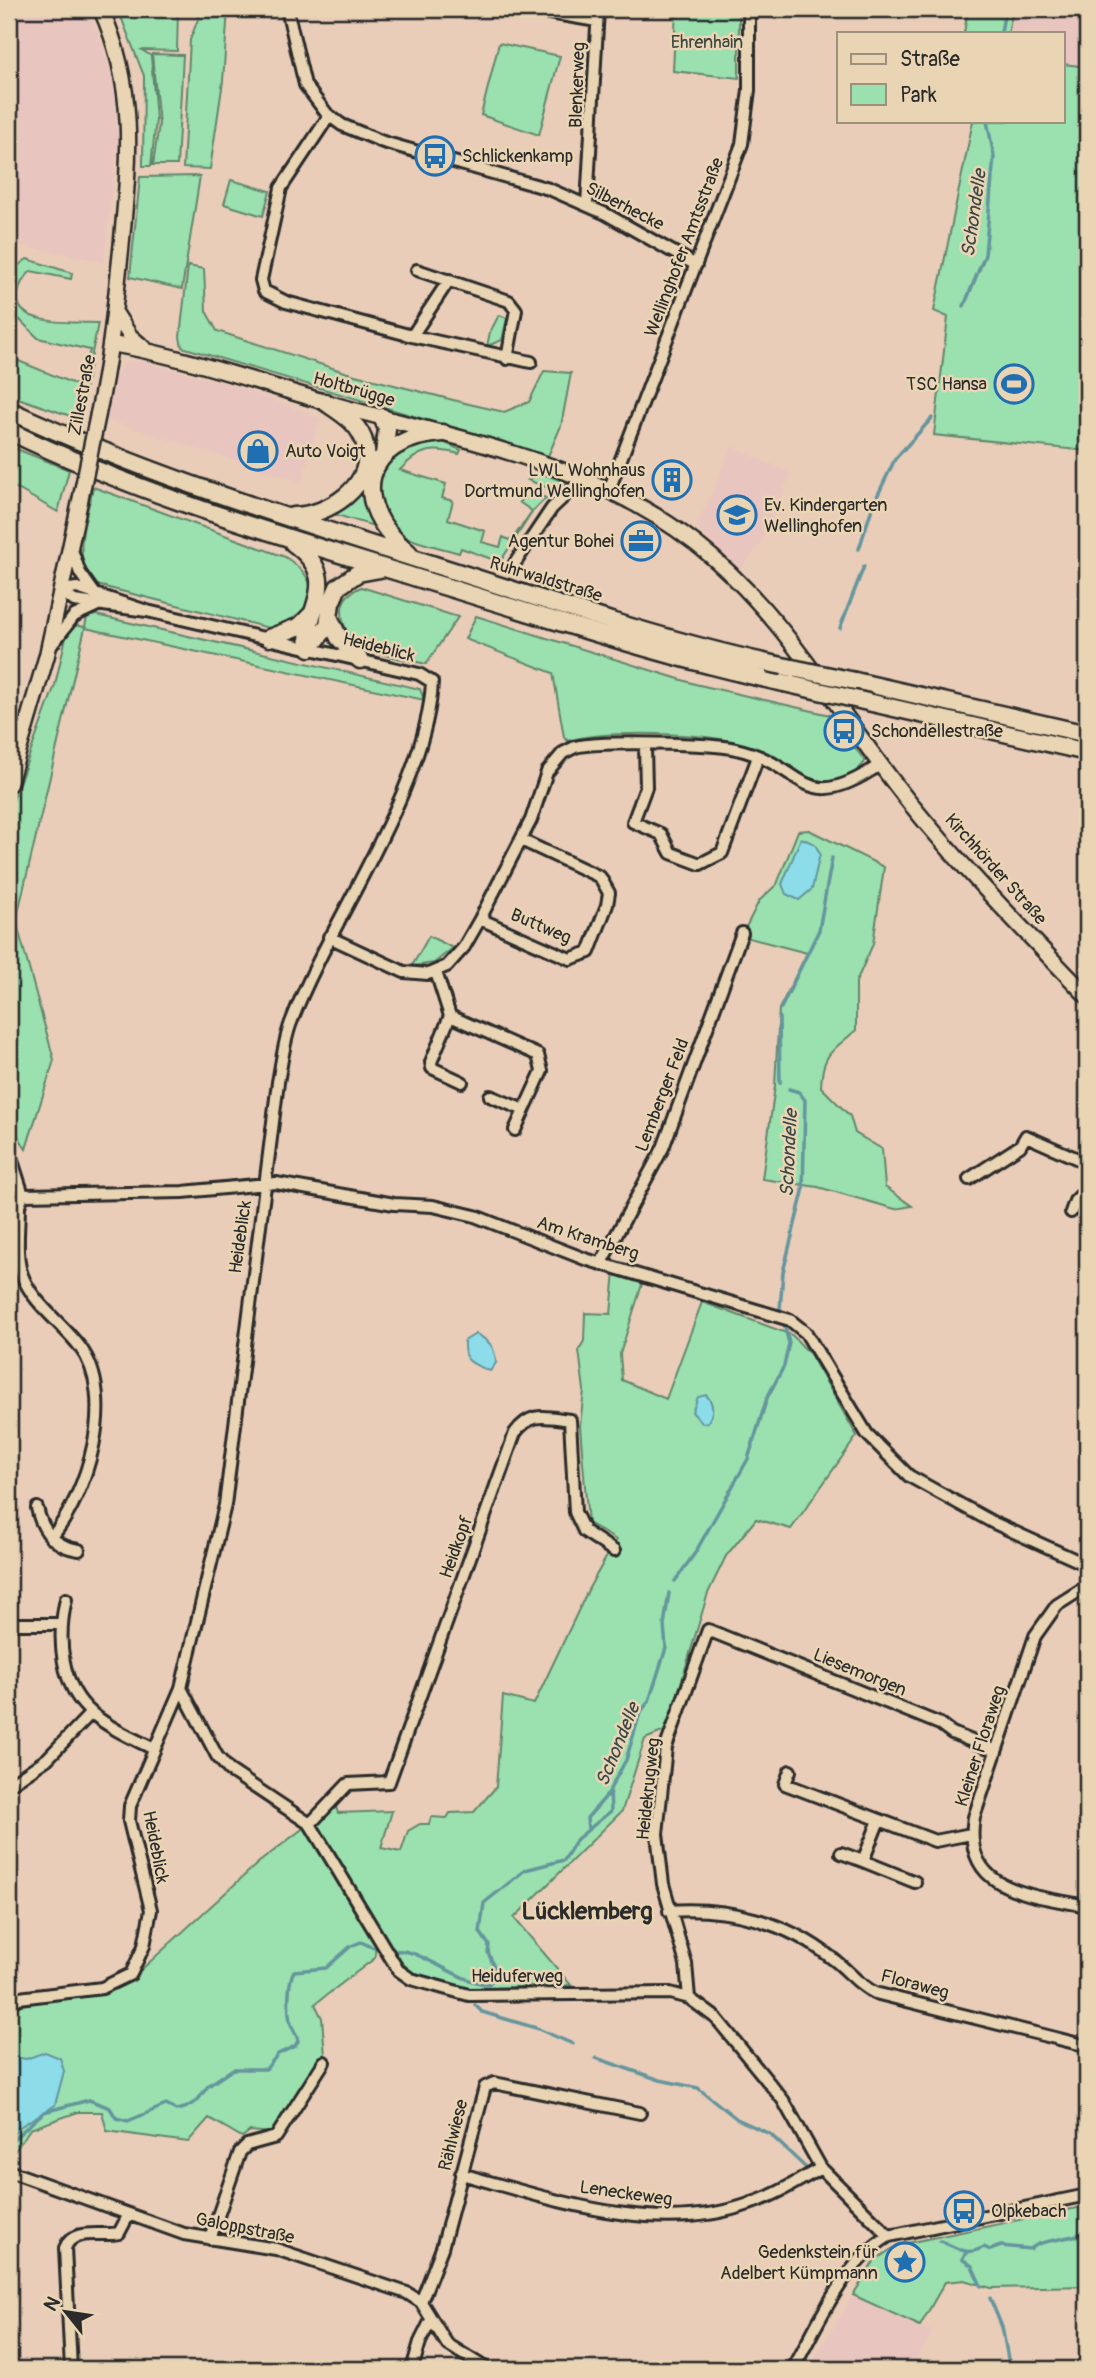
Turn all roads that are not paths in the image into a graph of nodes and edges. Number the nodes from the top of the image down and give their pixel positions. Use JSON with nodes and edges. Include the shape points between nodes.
{"nodes":[{"id":1,"x":101,"y":9,"type":"edge"},
{"id":2,"x":287,"y":9,"type":"edge"},
{"id":3,"x":526,"y":9,"type":"edge"},
{"id":4,"x":597,"y":9,"type":"edge"},
{"id":5,"x":749,"y":9,"type":"edge"},
{"id":6,"x":597,"y":21,"type":"junction"},
{"id":7,"x":329,"y":116,"type":"junction"},
{"id":8,"x":587,"y":205,"type":"junction"},
{"id":9,"x":696,"y":265,"type":"junction"},
{"id":10,"x":417,"y":270,"type":"dead end"},
{"id":11,"x":449,"y":280,"type":"junction"},
{"id":12,"x":116,"y":314,"type":"junction"},
{"id":13,"x":412,"y":336,"type":"junction"},
{"id":14,"x":112,"y":344,"type":"junction"},
{"id":15,"x":146,"y":350,"type":"junction"},
{"id":16,"x":507,"y":359,"type":"junction"},
{"id":17,"x":531,"y":362,"type":"dead end"},
{"id":18,"x":325,"y":402,"type":"junction"},
{"id":19,"x":9,"y":410,"type":"edge"},
{"id":20,"x":383,"y":417,"type":"junction"},
{"id":21,"x":9,"y":431,"type":"edge"},
{"id":22,"x":443,"y":433,"type":"junction"},
{"id":23,"x":366,"y":446,"type":"junction"},
{"id":24,"x":384,"y":455,"type":"junction"},
{"id":25,"x":584,"y":478,"type":"junction"},
{"id":26,"x":609,"y":489,"type":"junction"},
{"id":27,"x":277,"y":514,"type":"junction"},
{"id":28,"x":283,"y":537,"type":"junction"},
{"id":29,"x":71,"y":545,"type":"junction"},
{"id":30,"x":416,"y":558,"type":"junction"},
{"id":31,"x":515,"y":563,"type":"dead end"},
{"id":32,"x":388,"y":569,"type":"junction"},
{"id":33,"x":61,"y":590,"type":"junction"},
{"id":34,"x":97,"y":599,"type":"junction"},
{"id":35,"x":315,"y":611,"type":"junction"},
{"id":36,"x":330,"y":619,"type":"junction"},
{"id":37,"x":269,"y":638,"type":"junction"},
{"id":38,"x":310,"y":648,"type":"junction"},
{"id":39,"x":47,"y":655,"type":"junction"},
{"id":40,"x":360,"y":660,"type":"junction"},
{"id":41,"x":1087,"y":734,"type":"edge"},
{"id":42,"x":645,"y":746,"type":"junction"},
{"id":43,"x":1087,"y":752,"type":"edge"},
{"id":44,"x":758,"y":757,"type":"junction"},
{"id":45,"x":881,"y":764,"type":"junction"},
{"id":46,"x":9,"y":785,"type":"edge"},
{"id":47,"x":521,"y":840,"type":"junction"},
{"id":48,"x":480,"y":919,"type":"junction"},
{"id":49,"x":741,"y":933,"type":"dead end"},
{"id":50,"x":329,"y":937,"type":"junction"},
{"id":51,"x":436,"y":972,"type":"junction"},
{"id":52,"x":1087,"y":996,"type":"edge"},
{"id":53,"x":450,"y":1016,"type":"junction"},
{"id":54,"x":462,"y":1082,"type":"dead end"},
{"id":55,"x":490,"y":1096,"type":"dead end"},
{"id":56,"x":524,"y":1110,"type":"junction"},
{"id":57,"x":515,"y":1130,"type":"dead end"},
{"id":58,"x":9,"y":1151,"type":"edge"},
{"id":59,"x":1087,"y":1163,"type":"edge"},
{"id":60,"x":970,"y":1179,"type":"dead end"},
{"id":61,"x":265,"y":1185,"type":"junction"},
{"id":62,"x":1087,"y":1189,"type":"edge"},
{"id":63,"x":23,"y":1195,"type":"junction"},
{"id":64,"x":1071,"y":1212,"type":"dead end"},
{"id":65,"x":601,"y":1263,"type":"junction"},
{"id":66,"x":37,"y":1508,"type":"dead end"},
{"id":67,"x":51,"y":1538,"type":"junction"},
{"id":68,"x":79,"y":1550,"type":"dead end"},
{"id":69,"x":614,"y":1551,"type":"dead end"},
{"id":70,"x":1087,"y":1565,"type":"edge"},
{"id":71,"x":1087,"y":1586,"type":"edge"},
{"id":72,"x":66,"y":1599,"type":"dead end"},
{"id":73,"x":60,"y":1623,"type":"junction"},
{"id":74,"x":9,"y":1624,"type":"edge"},
{"id":75,"x":708,"y":1630,"type":"joint"},
{"id":76,"x":181,"y":1688,"type":"junction"},
{"id":77,"x":91,"y":1713,"type":"junction"},
{"id":78,"x":155,"y":1749,"type":"junction"},
{"id":79,"x":996,"y":1751,"type":"junction"},
{"id":80,"x":790,"y":1770,"type":"dead end"},
{"id":81,"x":9,"y":1785,"type":"edge"},
{"id":82,"x":879,"y":1820,"type":"junction"},
{"id":83,"x":310,"y":1824,"type":"junction"},
{"id":84,"x":971,"y":1835,"type":"junction"},
{"id":85,"x":841,"y":1853,"type":"dead end"},
{"id":86,"x":863,"y":1861,"type":"junction"},
{"id":87,"x":915,"y":1882,"type":"dead end"},
{"id":88,"x":1087,"y":1906,"type":"edge"},
{"id":89,"x":669,"y":1911,"type":"junction"},
{"id":90,"x":689,"y":1998,"type":"junction"},
{"id":91,"x":9,"y":2003,"type":"edge"},
{"id":92,"x":1087,"y":2046,"type":"edge"},
{"id":93,"x":324,"y":2062,"type":"dead end"},
{"id":94,"x":640,"y":2113,"type":"dead end"},
{"id":95,"x":821,"y":2168,"type":"junction"},
{"id":96,"x":9,"y":2171,"type":"edge"},
{"id":97,"x":461,"y":2174,"type":"junction"},
{"id":98,"x":1087,"y":2195,"type":"edge"},
{"id":99,"x":129,"y":2214,"type":"junction"},
{"id":100,"x":889,"y":2236,"type":"junction"},
{"id":101,"x":211,"y":2239,"type":"junction"},
{"id":102,"x":421,"y":2302,"type":"junction"},
{"id":103,"x":430,"y":2322,"type":"junction"},
{"id":104,"x":71,"y":2369,"type":"edge"},
{"id":105,"x":412,"y":2369,"type":"edge"},
{"id":106,"x":487,"y":2369,"type":"edge"},
{"id":107,"x":793,"y":2369,"type":"edge"}],
"edges":[{"from":1,"to":12,"type":"main road","name":"Zillestraße","via":[[123,74],[130,129]]},
{"from":2,"to":7,"type":"street","name":"Silberhecke","via":[[304,85]]},
{"from":3,"to":6,"type":"street"},
{"from":4,"to":6,"type":"street","name":"Blenkerweg"},
{"from":5,"to":9,"type":"street","name":"Wellinghofer Amtsstraße","via":[[749,90],[742,144]]},
{"from":6,"to":8,"type":"street","name":"Blenkerweg"},
{"from":7,"to":8,"type":"street","name":"Silberhecke","via":[[383,142],[507,176]]},
{"from":7,"to":13,"type":"street","via":[[281,188],[261,285],[286,302]]},
{"from":8,"to":9,"type":"street","name":"Silberhecke"},
{"from":9,"to":26,"type":"street","name":"Wellinghofer Amtsstraße"},
{"from":10,"to":11,"type":"street"},
{"from":11,"to":13,"type":"street"},
{"from":11,"to":16,"type":"street","via":[[509,300],[516,310]]},
{"from":12,"to":14,"type":"main road","name":"Zillestraße"},
{"from":12,"to":15,"type":"main road"},
{"from":13,"to":16,"type":"street"},
{"from":14,"to":15,"type":"main road","name":"Holtbrügge"},
{"from":14,"to":29,"type":"main road","name":"Zillestraße","bridge":true},
{"from":15,"to":18,"type":"main road","name":"Holtbrügge"},
{"from":16,"to":17,"type":"street"},
{"from":18,"to":20,"type":"main road","name":"Holtbrügge"},
{"from":18,"to":23,"type":"highway","via":[[350,419]]},
{"from":19,"to":27,"type":"highway","name":"Ruhrwaldstraße","via":[[143,468]]},
{"from":20,"to":22,"type":"main road","name":"Holtbrügge"},
{"from":20,"to":23,"type":"highway"},
{"from":20,"to":24,"type":"highway","via":[[387,429]]},
{"from":21,"to":28,"type":"highway","name":"Ruhrwaldstraße","via":[[155,493]]},
{"from":22,"to":24,"type":"highway","via":[[407,439]]},
{"from":22,"to":25,"type":"main road","name":"Holtbrügge"},
{"from":23,"to":27,"type":"highway","via":[[360,477],[341,501],[304,516]]},
{"from":24,"to":30,"type":"highway","via":[[371,481],[374,513]]},
{"from":25,"to":26,"type":"main road","name":"Holtbrügge"},
{"from":25,"to":31,"type":"street","via":[[543,520]]},
{"from":26,"to":45,"type":"main road","name":"Holtbrügge","via":[[676,529],[718,563],[773,622]]},
{"from":27,"to":30,"type":"highway","name":"Ruhrwaldstraße"},
{"from":28,"to":32,"type":"highway","name":"Ruhrwaldstraße"},
{"from":28,"to":35,"type":"highway","via":[[306,555],[318,577],[320,598]]},
{"from":29,"to":33,"type":"main road","name":"Zillestraße"},
{"from":29,"to":34,"type":"street","via":[[80,573]]},
{"from":30,"to":41,"type":"highway","name":"Ruhrwaldstraße","bridge":true,"via":[[682,641]]},
{"from":32,"to":36,"type":"highway","via":[[366,570],[344,582],[334,594]]},
{"from":32,"to":43,"type":"highway","name":"Ruhrwaldstraße","bridge":true,"via":[[646,649]]},
{"from":33,"to":34,"type":"street","name":"Heideblick","via":[[74,601]]},
{"from":33,"to":39,"type":"main road","name":"Zillestraße"},
{"from":34,"to":37,"type":"street","name":"Heideblick"},
{"from":34,"to":39,"type":"street","via":[[74,616]]},
{"from":35,"to":37,"type":"highway","via":[[300,626]]},
{"from":35,"to":38,"type":"highway","via":[[307,636]]},
{"from":36,"to":38,"type":"highway"},
{"from":36,"to":40,"type":"highway","via":[[339,638]]},
{"from":37,"to":38,"type":"street","name":"Heideblick"},
{"from":38,"to":40,"type":"street","name":"Heideblick"},
{"from":39,"to":46,"type":"main road","name":"Zillestraße"},
{"from":40,"to":50,"type":"street","name":"Heideblick","via":[[419,674],[432,682],[431,707],[407,780]]},
{"from":42,"to":44,"type":"street","via":[[723,747]]},
{"from":42,"to":44,"type":"street","via":[[646,788],[633,822],[661,834],[671,853],[700,864],[722,853]]},
{"from":42,"to":47,"type":"street","via":[[580,746],[563,753],[547,772]]},
{"from":44,"to":45,"type":"street","via":[[826,789],[848,785]]},
{"from":45,"to":52,"type":"main road","name":"Kirchhörder Straße","via":[[910,803]]},
{"from":47,"to":48,"type":"street"},
{"from":47,"to":48,"type":"street","name":"Buttweg","via":[[600,877],[609,893],[589,952],[570,959]]},
{"from":48,"to":51,"type":"street","via":[[460,954]]},
{"from":49,"to":65,"type":"street","name":"Lemberger Feld","via":[[663,1148]]},
{"from":50,"to":51,"type":"street","via":[[404,972]]},
{"from":50,"to":61,"type":"street","name":"Heideblick","via":[[290,1023]]},
{"from":51,"to":53,"type":"street"},
{"from":53,"to":54,"type":"street","via":[[432,1068]]},
{"from":53,"to":56,"type":"street","via":[[538,1055],[542,1071]]},
{"from":55,"to":56,"type":"street"},
{"from":56,"to":57,"type":"street"},
{"from":58,"to":63,"type":"street"},
{"from":59,"to":60,"type":"street","via":[[1026,1136],[1020,1146]]},
{"from":61,"to":63,"type":"street","name":"Am Kramberg","via":[[183,1192]]},
{"from":61,"to":65,"type":"street","name":"Am Kramberg","via":[[446,1209]]},
{"from":61,"to":76,"type":"street","name":"Heideblick","via":[[225,1505]]},
{"from":62,"to":64,"type":"street"},
{"from":63,"to":67,"type":"street","via":[[19,1206],[22,1274],[82,1349],[94,1381],[96,1425],[90,1462],[78,1499]]},
{"from":65,"to":70,"type":"street","name":"Am Kramberg","via":[[799,1324],[860,1425],[909,1476],[1001,1527]]},
{"from":66,"to":67,"type":"street","via":[[41,1525]]},
{"from":67,"to":68,"type":"street"},
{"from":69,"to":83,"type":"street","name":"Heidkopf","via":[[584,1531],[575,1512],[570,1420],[534,1415],[523,1421],[389,1782],[348,1784]]},
{"from":71,"to":79,"type":"street","name":"Kleiner Floraweg","via":[[1057,1605],[1041,1624]]},
{"from":72,"to":73,"type":"street"},
{"from":73,"to":74,"type":"street"},
{"from":73,"to":77,"type":"street","via":[[69,1680]]},
{"from":75,"to":79,"type":"street","name":"Liesemorgen"},
{"from":75,"to":89,"type":"street","name":"Heidekrugweg","via":[[666,1747],[657,1834]]},
{"from":76,"to":78,"type":"street","name":"Heideblick"},
{"from":76,"to":83,"type":"street","name":"Heiduferweg","via":[[229,1770]]},
{"from":77,"to":78,"type":"street"},
{"from":77,"to":81,"type":"street","via":[[47,1759]]},
{"from":78,"to":91,"type":"street","name":"Heideblick","via":[[130,1806],[129,1821],[151,1910],[144,1946],[131,1974],[102,1987]]},
{"from":79,"to":84,"type":"street","name":"Kleiner Floraweg"},
{"from":80,"to":82,"type":"street","via":[[785,1784]]},
{"from":82,"to":84,"type":"street","via":[[935,1841]]},
{"from":82,"to":86,"type":"street"},
{"from":83,"to":90,"type":"street","name":"Heiduferweg","via":[[381,1946],[398,1970],[411,1979],[469,1995],[670,1993]]},
{"from":84,"to":88,"type":"street","name":"Kleiner Floraweg","via":[[978,1863],[1000,1884],[1017,1892]]},
{"from":85,"to":86,"type":"street"},
{"from":86,"to":87,"type":"street"},
{"from":89,"to":90,"type":"street","name":"Heidekrugweg","via":[[686,1964]]},
{"from":89,"to":92,"type":"street","name":"Floraweg","via":[[701,1909],[753,1917],[833,1958],[875,1993]]},
{"from":90,"to":95,"type":"street","name":"Heiduferweg","via":[[716,2018],[783,2100]]},
{"from":93,"to":101,"type":"street","via":[[276,2137],[247,2145],[240,2152]]},
{"from":94,"to":97,"type":"street","name":"Rählwiese","via":[[494,2084],[485,2087]]},
{"from":95,"to":97,"type":"street","name":"Leneckeweg","via":[[750,2204],[694,2217],[656,2218],[538,2196]]},
{"from":95,"to":100,"type":"street","name":"Heiduferweg"},
{"from":96,"to":99,"type":"street","name":"Galoppstraße"},
{"from":97,"to":102,"type":"street","name":"Rählwiese","via":[[442,2248]]},
{"from":98,"to":100,"type":"street"},
{"from":99,"to":101,"type":"street","name":"Galoppstraße"},
{"from":99,"to":104,"type":"street","via":[[118,2233],[78,2235],[65,2248]]},
{"from":100,"to":107,"type":"street","via":[[851,2271]]},
{"from":101,"to":102,"type":"street","name":"Galoppstraße","via":[[276,2249],[407,2293]]},
{"from":102,"to":103,"type":"street"},
{"from":103,"to":105,"type":"street"},
{"from":103,"to":106,"type":"street","via":[[447,2344]]}]}
